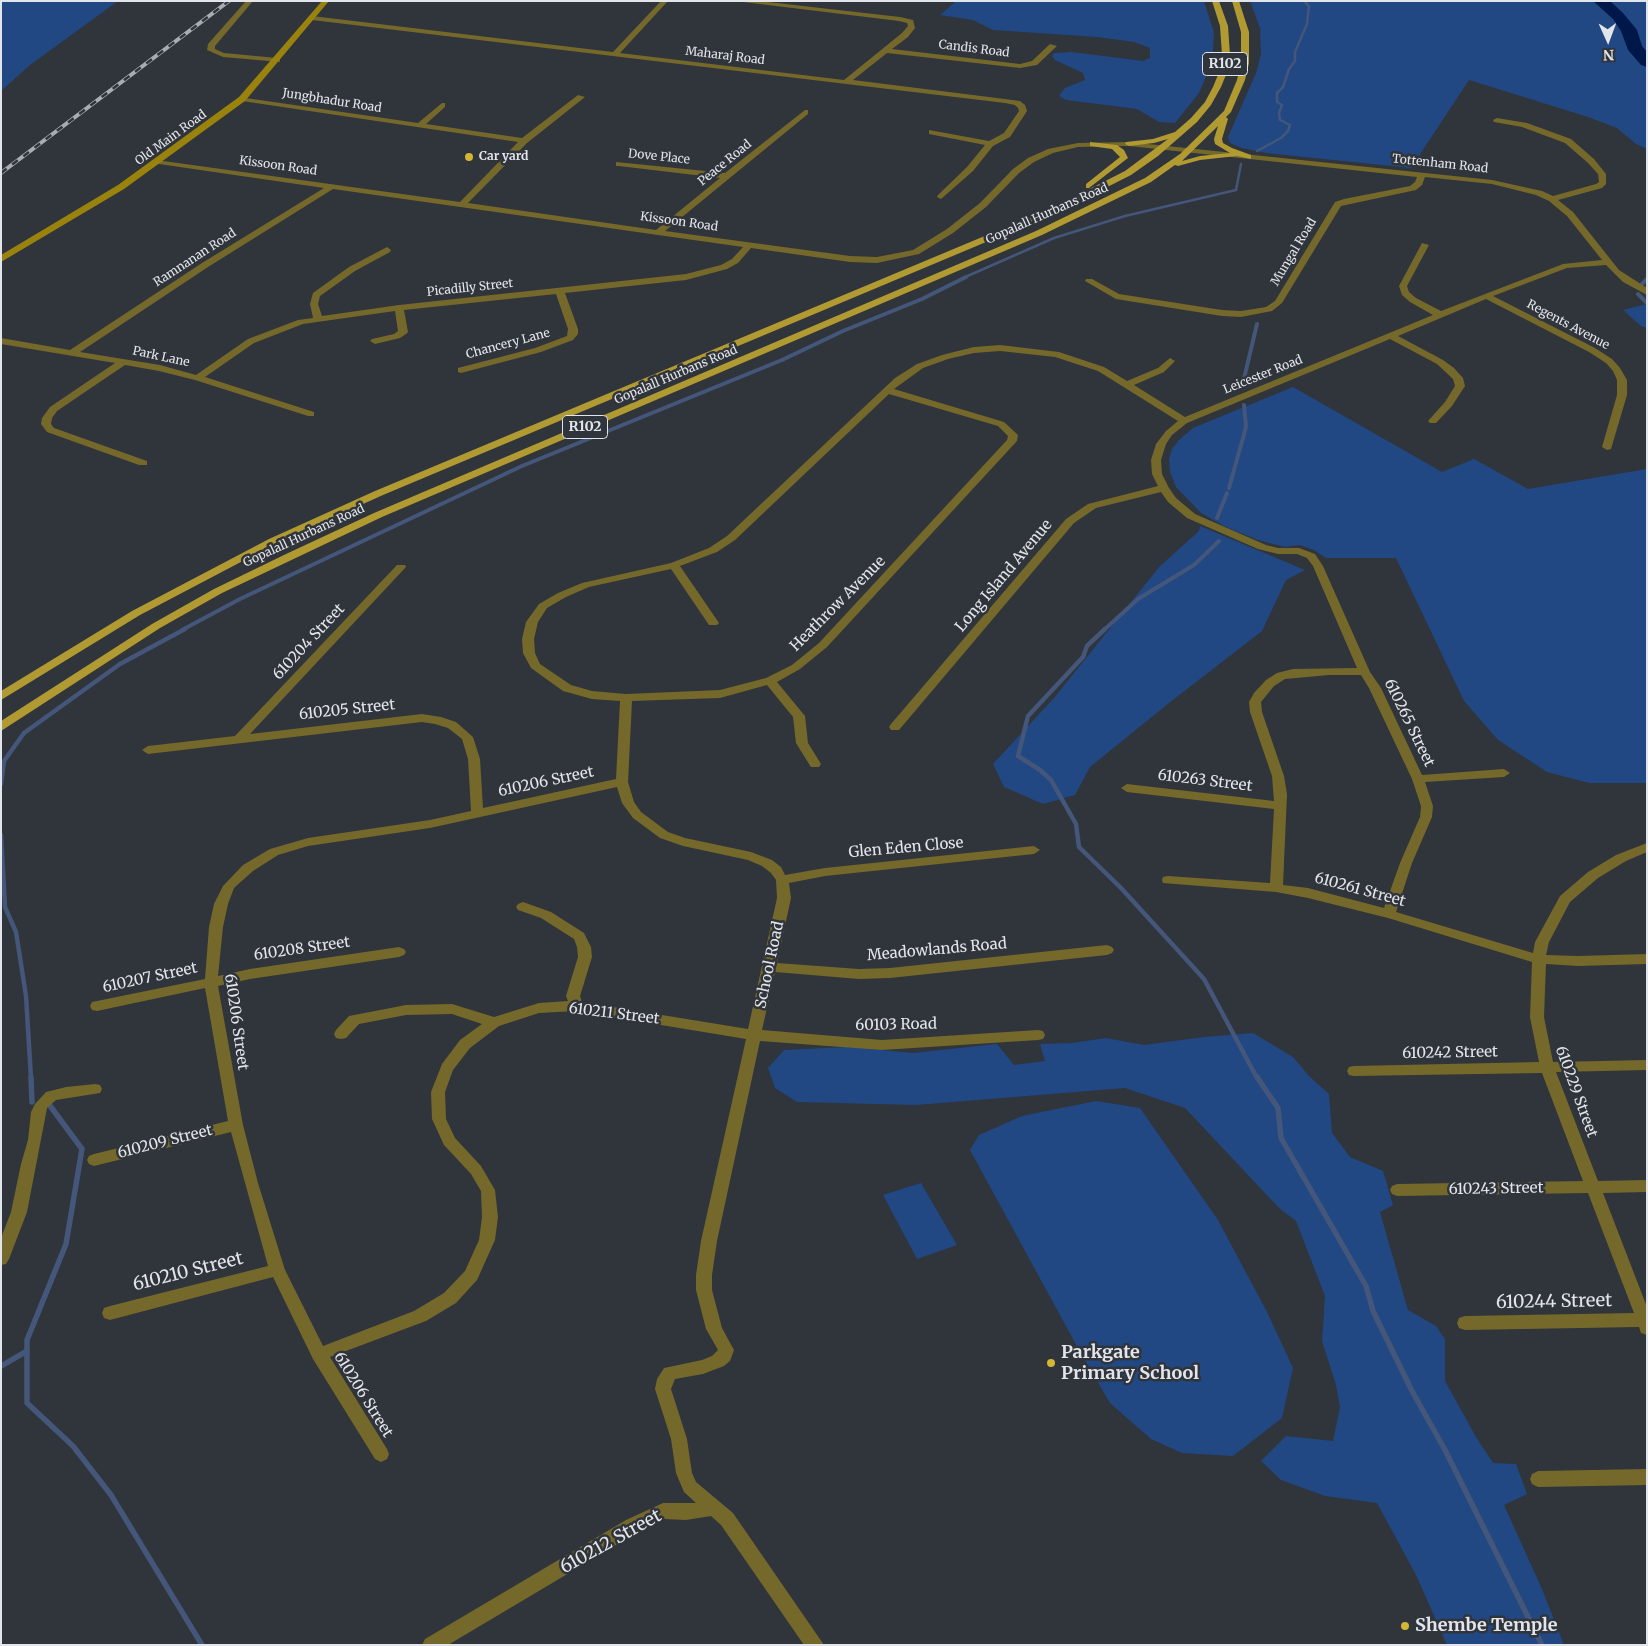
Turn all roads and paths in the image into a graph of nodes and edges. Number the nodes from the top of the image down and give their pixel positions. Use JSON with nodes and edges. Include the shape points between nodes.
{"nodes":[{"id":1,"x":250,"y":1,"type":"edge"},
{"id":2,"x":326,"y":1,"type":"edge"},
{"id":3,"x":664,"y":1,"type":"edge"},
{"id":4,"x":738,"y":1,"type":"edge"},
{"id":5,"x":1216,"y":1,"type":"edge"},
{"id":6,"x":1235,"y":1,"type":"edge"},
{"id":7,"x":312,"y":18,"type":"junction"},
{"id":8,"x":1053,"y":46,"type":"dead end"},
{"id":9,"x":884,"y":50,"type":"junction"},
{"id":10,"x":615,"y":54,"type":"junction"},
{"id":11,"x":277,"y":60,"type":"junction"},
{"id":12,"x":846,"y":82,"type":"junction"},
{"id":13,"x":581,"y":97,"type":"dead end"},
{"id":14,"x":242,"y":99,"type":"junction"},
{"id":15,"x":442,"y":105,"type":"dead end"},
{"id":16,"x":805,"y":112,"type":"dead end"},
{"id":17,"x":1227,"y":112,"type":"junction"},
{"id":18,"x":1497,"y":120,"type":"dead end"},
{"id":19,"x":419,"y":126,"type":"junction"},
{"id":20,"x":932,"y":132,"type":"dead end"},
{"id":21,"x":1179,"y":132,"type":"junction"},
{"id":22,"x":524,"y":141,"type":"junction"},
{"id":23,"x":990,"y":144,"type":"junction"},
{"id":24,"x":1093,"y":144,"type":"junction"},
{"id":25,"x":1129,"y":144,"type":"junction"},
{"id":26,"x":1163,"y":147,"type":"junction"},
{"id":27,"x":1190,"y":150,"type":"junction"},
{"id":28,"x":1234,"y":155,"type":"junction"},
{"id":29,"x":1248,"y":157,"type":"junction"},
{"id":30,"x":159,"y":162,"type":"junction"},
{"id":31,"x":619,"y":164,"type":"dead end"},
{"id":32,"x":1158,"y":174,"type":"junction"},
{"id":33,"x":1422,"y":175,"type":"junction"},
{"id":34,"x":726,"y":176,"type":"junction"},
{"id":35,"x":332,"y":186,"type":"junction"},
{"id":36,"x":941,"y":197,"type":"dead end"},
{"id":37,"x":1552,"y":199,"type":"junction"},
{"id":38,"x":462,"y":204,"type":"junction"},
{"id":39,"x":1057,"y":209,"type":"junction"},
{"id":40,"x":658,"y":232,"type":"junction"},
{"id":41,"x":749,"y":245,"type":"junction"},
{"id":42,"x":1425,"y":245,"type":"dead end"},
{"id":43,"x":387,"y":250,"type":"dead end"},
{"id":44,"x":1,"y":259,"type":"edge"},
{"id":45,"x":1606,"y":262,"type":"junction"},
{"id":46,"x":1089,"y":281,"type":"dead end"},
{"id":47,"x":560,"y":291,"type":"junction"},
{"id":48,"x":1647,"y":292,"type":"edge"},
{"id":49,"x":1486,"y":296,"type":"junction"},
{"id":50,"x":399,"y":308,"type":"junction"},
{"id":51,"x":1441,"y":315,"type":"junction"},
{"id":52,"x":318,"y":318,"type":"junction"},
{"id":53,"x":1391,"y":336,"type":"junction"},
{"id":54,"x":1,"y":341,"type":"edge"},
{"id":55,"x":375,"y":341,"type":"dead end"},
{"id":56,"x":73,"y":352,"type":"junction"},
{"id":57,"x":124,"y":361,"type":"junction"},
{"id":58,"x":1170,"y":361,"type":"dead end"},
{"id":59,"x":462,"y":370,"type":"dead end"},
{"id":60,"x":198,"y":378,"type":"junction"},
{"id":61,"x":1127,"y":385,"type":"junction"},
{"id":62,"x":886,"y":390,"type":"junction"},
{"id":63,"x":312,"y":414,"type":"dead end"},
{"id":64,"x":1433,"y":421,"type":"dead end"},
{"id":65,"x":1184,"y":422,"type":"junction"},
{"id":66,"x":1607,"y":447,"type":"dead end"},
{"id":67,"x":142,"y":463,"type":"dead end"},
{"id":68,"x":1164,"y":488,"type":"junction"},
{"id":69,"x":674,"y":565,"type":"junction"},
{"id":70,"x":402,"y":567,"type":"dead end"},
{"id":71,"x":713,"y":623,"type":"dead end"},
{"id":72,"x":1364,"y":672,"type":"junction"},
{"id":73,"x":770,"y":681,"type":"junction"},
{"id":74,"x":1,"y":696,"type":"edge"},
{"id":75,"x":626,"y":698,"type":"junction"},
{"id":76,"x":1,"y":726,"type":"edge"},
{"id":77,"x":895,"y":727,"type":"dead end"},
{"id":78,"x":239,"y":739,"type":"junction"},
{"id":79,"x":148,"y":750,"type":"dead end"},
{"id":80,"x":816,"y":764,"type":"dead end"},
{"id":81,"x":1504,"y":773,"type":"dead end"},
{"id":82,"x":1418,"y":779,"type":"junction"},
{"id":83,"x":622,"y":782,"type":"junction"},
{"id":84,"x":1127,"y":788,"type":"dead end"},
{"id":85,"x":1280,"y":806,"type":"junction"},
{"id":86,"x":477,"y":814,"type":"junction"},
{"id":87,"x":1647,"y":847,"type":"edge"},
{"id":88,"x":1034,"y":850,"type":"dead end"},
{"id":89,"x":782,"y":880,"type":"junction"},
{"id":90,"x":1168,"y":880,"type":"dead end"},
{"id":91,"x":1276,"y":888,"type":"junction"},
{"id":92,"x":522,"y":907,"type":"dead end"},
{"id":93,"x":1388,"y":914,"type":"junction"},
{"id":94,"x":1107,"y":950,"type":"dead end"},
{"id":95,"x":399,"y":952,"type":"dead end"},
{"id":96,"x":1539,"y":959,"type":"junction"},
{"id":97,"x":1647,"y":959,"type":"edge"},
{"id":98,"x":770,"y":968,"type":"junction"},
{"id":99,"x":211,"y":982,"type":"junction"},
{"id":100,"x":97,"y":1006,"type":"dead end"},
{"id":101,"x":576,"y":1006,"type":"junction"},
{"id":102,"x":494,"y":1022,"type":"junction"},
{"id":103,"x":341,"y":1034,"type":"dead end"},
{"id":104,"x":755,"y":1034,"type":"junction"},
{"id":105,"x":1038,"y":1035,"type":"dead end"},
{"id":106,"x":1647,"y":1065,"type":"edge"},
{"id":107,"x":1547,"y":1067,"type":"junction"},
{"id":108,"x":1354,"y":1071,"type":"dead end"},
{"id":109,"x":95,"y":1089,"type":"dead end"},
{"id":110,"x":236,"y":1124,"type":"junction"},
{"id":111,"x":94,"y":1160,"type":"dead end"},
{"id":112,"x":1647,"y":1186,"type":"edge"},
{"id":113,"x":1594,"y":1187,"type":"junction"},
{"id":114,"x":1397,"y":1190,"type":"dead end"},
{"id":115,"x":1,"y":1260,"type":"edge"},
{"id":116,"x":277,"y":1270,"type":"junction"},
{"id":117,"x":110,"y":1313,"type":"dead end"},
{"id":118,"x":1465,"y":1323,"type":"dead end"},
{"id":119,"x":1646,"y":1323,"type":"edge"},
{"id":120,"x":319,"y":1354,"type":"junction"},
{"id":121,"x":381,"y":1454,"type":"dead end"},
{"id":122,"x":1647,"y":1477,"type":"edge"},
{"id":123,"x":1538,"y":1479,"type":"dead end"},
{"id":124,"x":714,"y":1508,"type":"junction"},
{"id":125,"x":810,"y":1638,"type":"edge"},
{"id":126,"x":432,"y":1645,"type":"edge"}],
"edges":[{"from":1,"to":11,"type":"street","via":[[211,50],[223,55]]},
{"from":2,"to":7,"type":"street","name":"Old Main Road"},
{"from":3,"to":10,"type":"street"},
{"from":4,"to":9,"type":"street","via":[[910,22],[911,29]]},
{"from":5,"to":21,"type":"main road","name":"Gopalall Hurbans Road","number":"R102","via":[[1224,26],[1224,70],[1208,103]]},
{"from":6,"to":17,"type":"main road","name":"Gopalall Hurbans Road","number":"R102","via":[[1245,32],[1245,63]]},
{"from":7,"to":10,"type":"street","name":"Maharaj Road"},
{"from":7,"to":11,"type":"street","name":"Old Main Road"},
{"from":8,"to":9,"type":"street","name":"Candis Road","via":[[1034,64],[1020,66]]},
{"from":9,"to":12,"type":"street"},
{"from":10,"to":12,"type":"street","name":"Maharaj Road"},
{"from":11,"to":14,"type":"street","name":"Old Main Road"},
{"from":12,"to":23,"type":"street","name":"Maharaj Road","via":[[1005,101],[1022,106],[1024,111],[1007,135]]},
{"from":13,"to":22,"type":"street"},
{"from":14,"to":19,"type":"street","name":"Jungbhadur Road"},
{"from":14,"to":30,"type":"street","name":"Old Main Road"},
{"from":15,"to":19,"type":"street"},
{"from":16,"to":34,"type":"street","name":"Peace Road"},
{"from":17,"to":27,"type":"main road","name":"Gopalall Hurbans Road","number":"R102"},
{"from":17,"to":29,"type":"main road","via":[[1219,144]]},
{"from":18,"to":37,"type":"street","via":[[1524,125],[1568,142],[1602,174],[1603,182],[1599,186]]},
{"from":19,"to":22,"type":"street","name":"Jungbhadur Road"},
{"from":20,"to":23,"type":"street"},
{"from":21,"to":25,"type":"main road","via":[[1154,141]]},
{"from":21,"to":26,"type":"main road","name":"Gopalall Hurbans Road","number":"R102"},
{"from":22,"to":38,"type":"street"},
{"from":23,"to":36,"type":"street"},
{"from":24,"to":25,"type":"street","name":"Kissoon Road"},
{"from":24,"to":39,"type":"main road","via":[[1114,147],[1124,158]]},
{"from":24,"to":41,"type":"street","name":"Kissoon Road","via":[[1051,151],[1031,160],[967,220],[916,252],[877,260],[850,259]]},
{"from":25,"to":26,"type":"street","name":"Kissoon Road"},
{"from":26,"to":27,"type":"street","name":"Kissoon Road"},
{"from":26,"to":39,"type":"main road","name":"Gopalall Hurbans Road","number":"R102","via":[[1128,173]]},
{"from":27,"to":28,"type":"street","name":"Tottenham Road"},
{"from":27,"to":32,"type":"main road","name":"Gopalall Hurbans Road","number":"R102"},
{"from":28,"to":29,"type":"street","name":"Tottenham Road"},
{"from":28,"to":32,"type":"main road","via":[[1192,159]]},
{"from":29,"to":33,"type":"street","name":"Tottenham Road"},
{"from":30,"to":35,"type":"street","name":"Kissoon Road"},
{"from":30,"to":44,"type":"street","name":"Old Main Road"},
{"from":31,"to":34,"type":"street","name":"Dove Place"},
{"from":32,"to":76,"type":"main road","name":"Gopalall Hurbans Road","number":"R102","via":[[1084,213],[290,556],[156,626]]},
{"from":33,"to":37,"type":"street","name":"Tottenham Road","via":[[1516,186]]},
{"from":33,"to":46,"type":"street","name":"Mungal Road","via":[[1413,188],[1338,204],[1278,303],[1269,309],[1222,313],[1140,301],[1116,296]]},
{"from":34,"to":40,"type":"street","name":"Peace Road"},
{"from":35,"to":38,"type":"street","name":"Kissoon Road"},
{"from":35,"to":56,"type":"street","name":"Ramnanan Road"},
{"from":37,"to":45,"type":"street","name":"Tottenham Road","via":[[1570,214]]},
{"from":38,"to":40,"type":"street","name":"Kissoon Road"},
{"from":39,"to":74,"type":"main road","name":"Gopalall Hurbans Road","number":"R102","via":[[273,541],[136,613]]},
{"from":40,"to":41,"type":"street","name":"Kissoon Road"},
{"from":41,"to":47,"type":"street","name":"Picadilly Street","via":[[735,261],[708,273]]},
{"from":42,"to":51,"type":"street","via":[[1403,286],[1405,294],[1412,300]]},
{"from":43,"to":52,"type":"street","via":[[352,269],[316,295],[314,304]]},
{"from":45,"to":48,"type":"street","name":"Tottenham Road","via":[[1626,280]]},
{"from":45,"to":49,"type":"street","name":"Leicester Road","via":[[1566,266]]},
{"from":47,"to":50,"type":"street","name":"Picadilly Street"},
{"from":47,"to":59,"type":"street","name":"Chancery Lane","via":[[573,329],[570,338]]},
{"from":49,"to":51,"type":"street","name":"Leicester Road"},
{"from":49,"to":66,"type":"street","name":"Regents Avenue","via":[[1592,350],[1618,370],[1622,395]]},
{"from":50,"to":52,"type":"street","name":"Picadilly Street"},
{"from":50,"to":55,"type":"street","via":[[403,332]]},
{"from":51,"to":53,"type":"street","name":"Leicester Road"},
{"from":52,"to":60,"type":"street","name":"Picadilly Street","via":[[251,341]]},
{"from":53,"to":64,"type":"street","via":[[1440,362],[1458,378],[1460,386]]},
{"from":53,"to":65,"type":"street","name":"Leicester Road"},
{"from":54,"to":56,"type":"street","name":"Park Lane"},
{"from":56,"to":57,"type":"street","name":"Park Lane"},
{"from":57,"to":60,"type":"street","name":"Park Lane"},
{"from":57,"to":67,"type":"street","via":[[53,409],[46,418],[46,424],[50,430]]},
{"from":58,"to":61,"type":"street","via":[[1162,370]]},
{"from":60,"to":63,"type":"street","name":"Park Lane"},
{"from":61,"to":62,"type":"street","name":"Heathrow Avenue","via":[[1076,359],[1000,348],[974,350],[920,366]]},
{"from":61,"to":65,"type":"street","name":"Heathrow Avenue"},
{"from":62,"to":69,"type":"street","name":"Heathrow Avenue","via":[[731,538],[696,558]]},
{"from":62,"to":73,"type":"street","name":"Heathrow Avenue","via":[[1001,424],[1013,435],[1012,442],[823,645],[796,667]]},
{"from":65,"to":68,"type":"street","name":"Leicester Road","via":[[1160,444],[1157,474]]},
{"from":68,"to":72,"type":"street","name":"Leicester Road","via":[[1172,500],[1191,516],[1224,532],[1270,550],[1307,554],[1323,578]]},
{"from":68,"to":77,"type":"street","name":"Long Island Avenue","via":[[1092,506],[1070,521]]},
{"from":69,"to":71,"type":"street"},
{"from":69,"to":75,"type":"street","name":"Heathrow Avenue","via":[[586,585],[544,606],[532,622],[528,646],[535,666],[567,688],[592,695]]},
{"from":70,"to":78,"type":"street","name":"610204 Street"},
{"from":72,"to":82,"type":"street","name":"610265 Street","via":[[1375,688]]},
{"from":72,"to":85,"type":"street","name":"610265 Street","via":[[1293,673],[1281,676],[1260,692],[1255,702],[1256,712],[1278,776]]},
{"from":73,"to":75,"type":"street","name":"Heathrow Avenue","via":[[720,694]]},
{"from":73,"to":80,"type":"street","via":[[799,716],[802,743]]},
{"from":75,"to":83,"type":"street"},
{"from":78,"to":79,"type":"street","name":"610205 Street"},
{"from":78,"to":86,"type":"street","name":"610205 Street","via":[[422,718],[452,724],[468,737],[474,759]]},
{"from":81,"to":82,"type":"street"},
{"from":82,"to":93,"type":"street","name":"610265 Street","via":[[1427,806],[1426,817]]},
{"from":83,"to":86,"type":"street","name":"610206 Street"},
{"from":83,"to":89,"type":"street","via":[[628,803],[637,815],[664,835],[751,856],[767,863]]},
{"from":84,"to":85,"type":"street","name":"610263 Street"},
{"from":85,"to":91,"type":"street","name":"610265 Street"},
{"from":86,"to":99,"type":"street","name":"610206 Street","via":[[308,842],[274,852],[248,868],[229,886],[221,904]]},
{"from":87,"to":96,"type":"street","name":"610229 Street","via":[[1593,874],[1565,899],[1542,942]]},
{"from":88,"to":89,"type":"street","name":"Glen Eden Close","via":[[825,872]]},
{"from":89,"to":98,"type":"street","name":"School Road","via":[[784,898]]},
{"from":90,"to":91,"type":"street","name":"610261 Street"},
{"from":91,"to":93,"type":"street","name":"610261 Street"},
{"from":92,"to":101,"type":"street","via":[[546,915],[579,936],[585,957],[573,996]]},
{"from":93,"to":96,"type":"street","name":"610261 Street"},
{"from":94,"to":98,"type":"street","name":"Meadowlands Road","via":[[890,973]]},
{"from":95,"to":99,"type":"street","name":"610208 Street"},
{"from":96,"to":97,"type":"street","name":"610261 Street"},
{"from":96,"to":107,"type":"street","name":"610229 Street","via":[[1537,1017]]},
{"from":98,"to":104,"type":"street","name":"School Road"},
{"from":99,"to":100,"type":"street","name":"610207 Street"},
{"from":99,"to":110,"type":"street","name":"610206 Street"},
{"from":101,"to":102,"type":"street","name":"610211 Street","via":[[539,1008]]},
{"from":101,"to":104,"type":"street","name":"610211 Street"},
{"from":102,"to":103,"type":"street","via":[[452,1009],[406,1010],[354,1020]]},
{"from":102,"to":120,"type":"street","name":"610211 Street","via":[[465,1044],[447,1068],[438,1092],[440,1118],[450,1141],[476,1170],[488,1190],[488,1240],[471,1275],[450,1298],[420,1316]]},
{"from":104,"to":105,"type":"street","name":"60103 Road","via":[[882,1045]]},
{"from":104,"to":124,"type":"street","name":"School Road","via":[[704,1275],[704,1290],[714,1329],[726,1350],[718,1361],[670,1374],[663,1389],[679,1439],[684,1473],[690,1487]]},
{"from":106,"to":107,"type":"street","name":"610242 Street"},
{"from":107,"to":108,"type":"street","name":"610242 Street"},
{"from":107,"to":113,"type":"street","name":"610229 Street"},
{"from":109,"to":115,"type":"street","via":[[51,1096],[42,1104],[19,1212]]},
{"from":110,"to":111,"type":"street","name":"610209 Street"},
{"from":110,"to":116,"type":"street","name":"610206 Street"},
{"from":112,"to":113,"type":"street","name":"610243 Street"},
{"from":113,"to":114,"type":"street","name":"610243 Street"},
{"from":113,"to":119,"type":"street","name":"610229 Street"},
{"from":116,"to":117,"type":"street","name":"610210 Street"},
{"from":116,"to":120,"type":"street","name":"610206 Street"},
{"from":118,"to":119,"type":"street","name":"610244 Street"},
{"from":120,"to":121,"type":"street","name":"610206 Street"},
{"from":122,"to":123,"type":"street"},
{"from":124,"to":125,"type":"street","via":[[727,1519]]},
{"from":124,"to":126,"type":"street","name":"610212 Street","via":[[663,1511],[632,1526]]}]}
